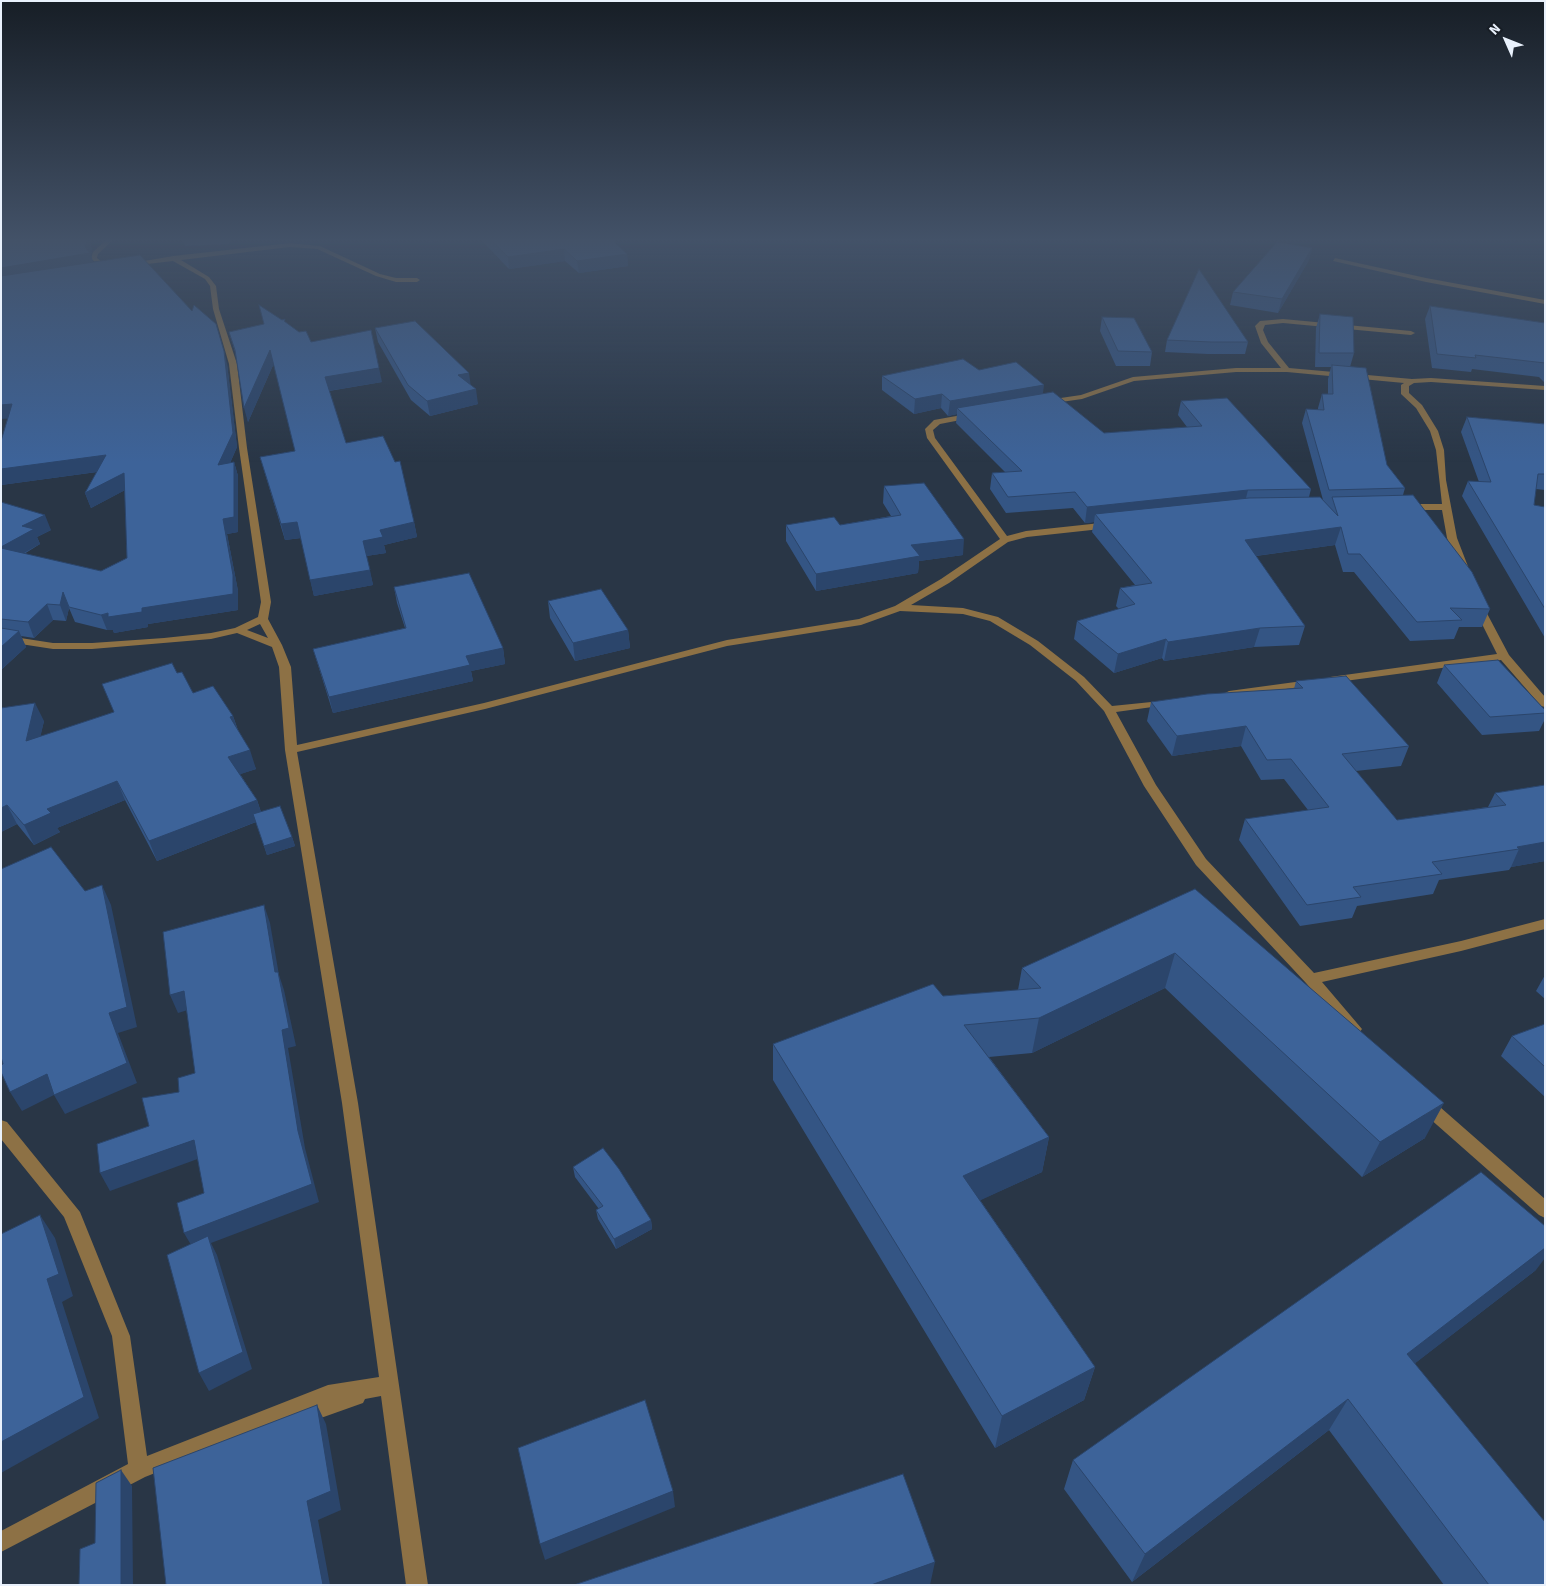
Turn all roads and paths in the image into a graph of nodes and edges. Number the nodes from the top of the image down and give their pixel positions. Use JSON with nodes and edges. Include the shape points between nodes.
{"nodes":[{"id":1,"x":218,"y":313,"type":"edge"},
{"id":2,"x":1411,"y":333,"type":"dead end"},
{"id":3,"x":1288,"y":370,"type":"junction"},
{"id":4,"x":1412,"y":381,"type":"junction"},
{"id":5,"x":1545,"y":388,"type":"edge"},
{"id":6,"x":1035,"y":404,"type":"edge"},
{"id":7,"x":978,"y":414,"type":"edge"},
{"id":8,"x":1400,"y":507,"type":"edge"},
{"id":9,"x":1447,"y":507,"type":"junction"},
{"id":10,"x":1123,"y":524,"type":"edge"},
{"id":11,"x":1005,"y":540,"type":"junction"},
{"id":12,"x":1468,"y":578,"type":"edge"},
{"id":13,"x":1474,"y":595,"type":"edge"},
{"id":14,"x":899,"y":608,"type":"junction"},
{"id":15,"x":263,"y":619,"type":"junction"},
{"id":16,"x":238,"y":630,"type":"junction"},
{"id":17,"x":1,"y":638,"type":"edge"},
{"id":18,"x":277,"y":645,"type":"junction"},
{"id":19,"x":1504,"y":656,"type":"junction"},
{"id":20,"x":1218,"y":695,"type":"edge"},
{"id":21,"x":1178,"y":701,"type":"edge"},
{"id":22,"x":1545,"y":704,"type":"edge"},
{"id":23,"x":1109,"y":710,"type":"junction"},
{"id":24,"x":291,"y":750,"type":"junction"},
{"id":25,"x":1545,"y":924,"type":"edge"},
{"id":26,"x":1311,"y":979,"type":"junction"},
{"id":27,"x":1362,"y":1038,"type":"edge"},
{"id":28,"x":1414,"y":1095,"type":"edge"},
{"id":29,"x":1,"y":1127,"type":"edge"},
{"id":30,"x":1545,"y":1210,"type":"edge"},
{"id":31,"x":390,"y":1385,"type":"junction"},
{"id":32,"x":139,"y":1469,"type":"junction"},
{"id":33,"x":1,"y":1542,"type":"edge"},
{"id":34,"x":417,"y":1585,"type":"edge"}],
"edges":[{"from":1,"to":15,"type":"street","via":[[234,364],[266,602]]},
{"from":2,"to":3,"type":"street","via":[[1283,321],[1263,323],[1259,330],[1265,343]]},
{"from":3,"to":4,"type":"street"},
{"from":3,"to":6,"type":"street","via":[[1160,375],[1133,379],[1082,397]]},
{"from":4,"to":5,"type":"street"},
{"from":4,"to":9,"type":"street","via":[[1405,385],[1405,394],[1419,407],[1434,431],[1440,450]]},
{"from":7,"to":11,"type":"street","via":[[936,422],[929,429],[931,438]]},
{"from":8,"to":9,"type":"street"},
{"from":9,"to":12,"type":"street","via":[[1452,538]]},
{"from":10,"to":11,"type":"street","via":[[1026,534]]},
{"from":11,"to":14,"type":"street","via":[[946,581]]},
{"from":13,"to":19,"type":"street"},
{"from":14,"to":23,"type":"street","via":[[963,611],[994,619],[1034,643],[1080,679]]},
{"from":14,"to":24,"type":"street","via":[[861,622],[727,644],[485,706]]},
{"from":15,"to":16,"type":"street"},
{"from":15,"to":18,"type":"street"},
{"from":16,"to":17,"type":"street","via":[[211,636],[92,646],[53,646]]},
{"from":16,"to":18,"type":"street"},
{"from":18,"to":24,"type":"street","via":[[285,667]]},
{"from":19,"to":20,"type":"street"},
{"from":19,"to":22,"type":"street"},
{"from":21,"to":23,"type":"street"},
{"from":23,"to":26,"type":"street","via":[[1150,786],[1201,862]]},
{"from":24,"to":31,"type":"street","via":[[350,1103]]},
{"from":25,"to":26,"type":"street"},
{"from":26,"to":27,"type":"street"},
{"from":28,"to":30,"type":"street"},
{"from":29,"to":32,"type":"street","via":[[71,1212],[120,1336]]},
{"from":31,"to":32,"type":"street"},
{"from":31,"to":34,"type":"street"},
{"from":32,"to":33,"type":"street"}]}
